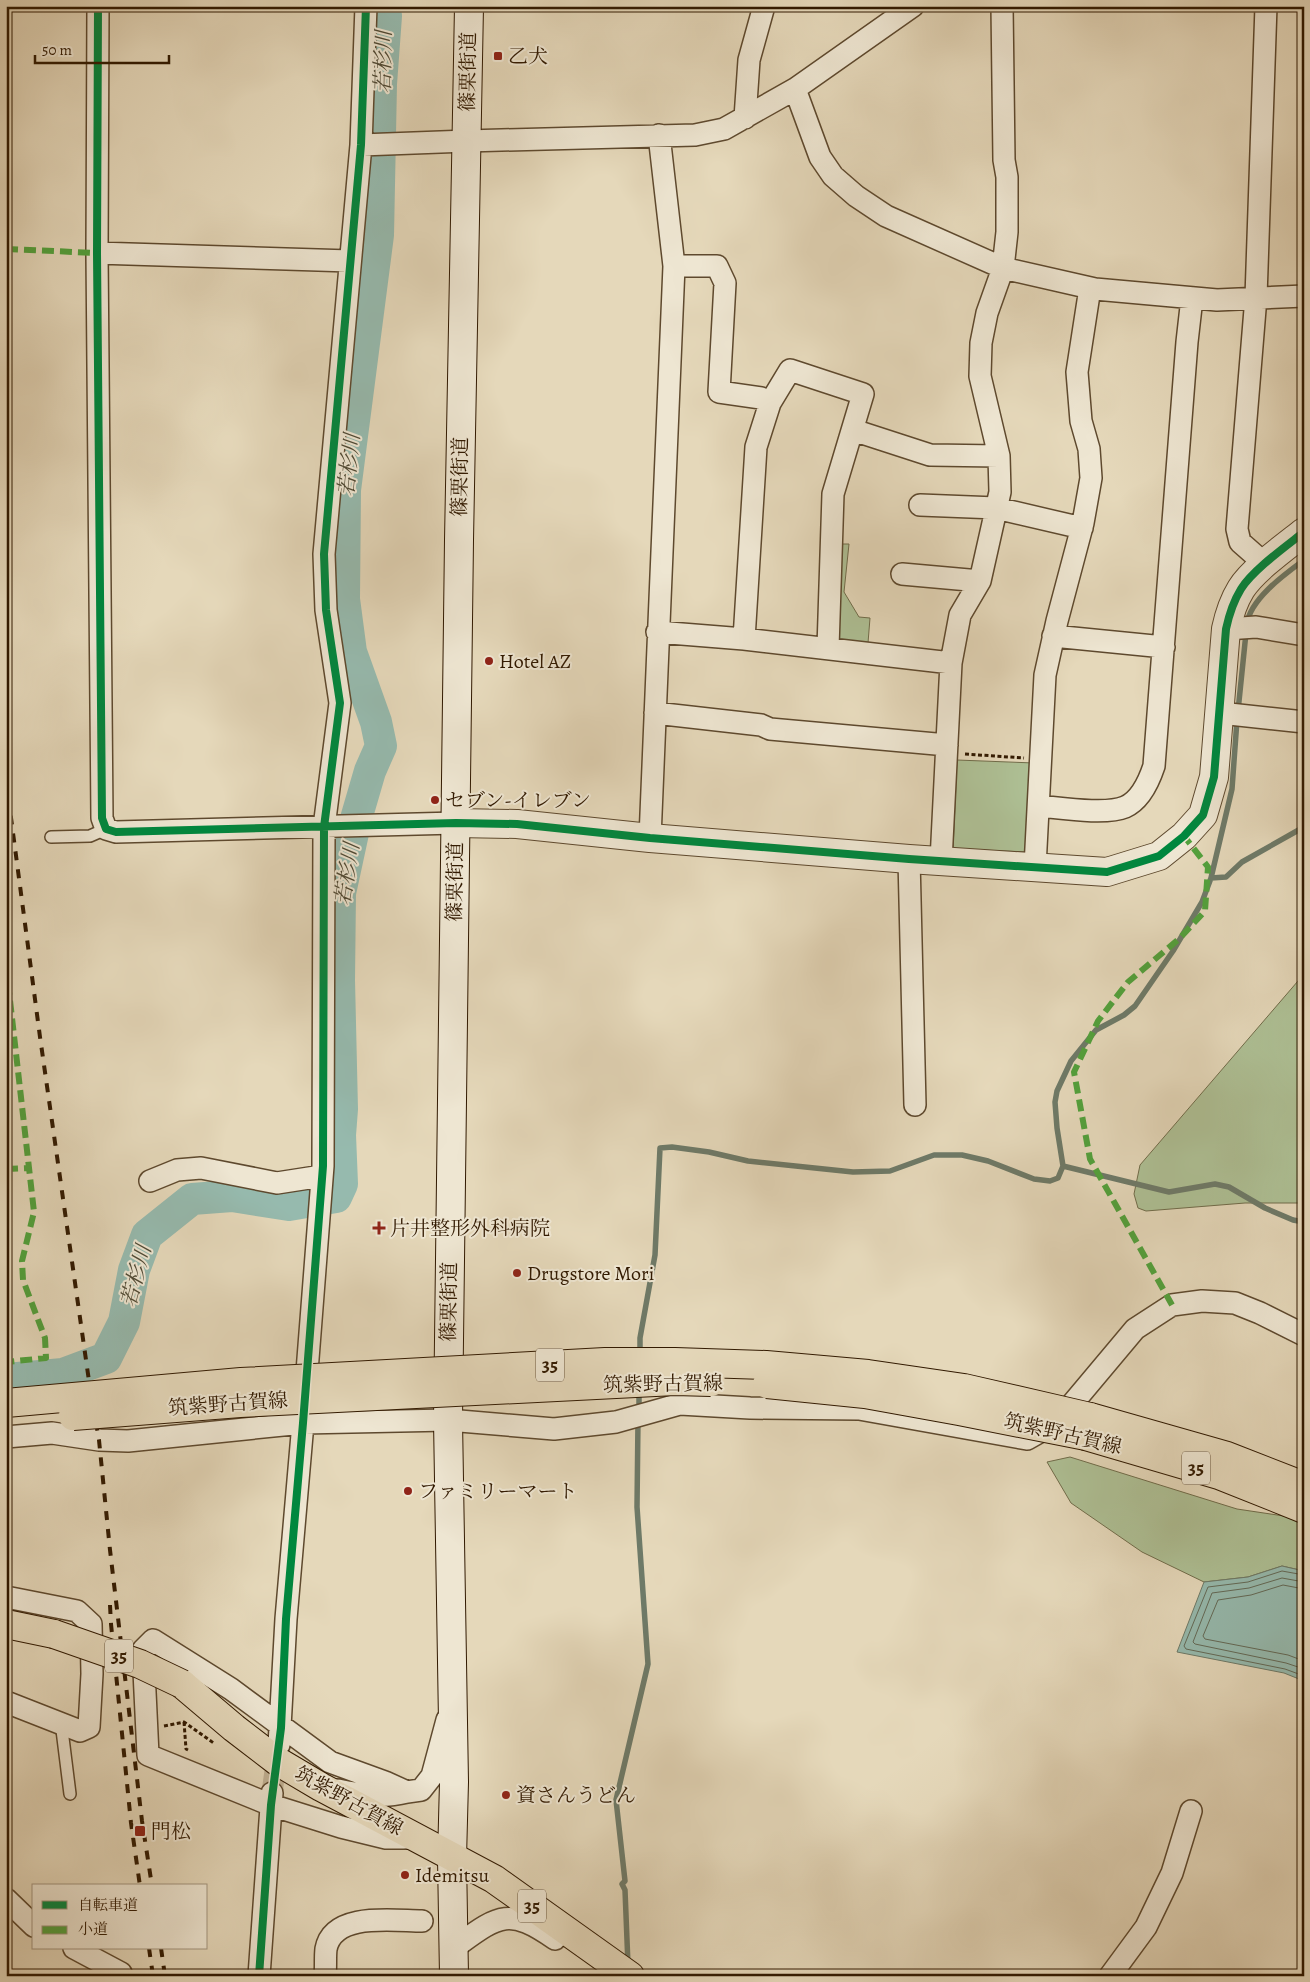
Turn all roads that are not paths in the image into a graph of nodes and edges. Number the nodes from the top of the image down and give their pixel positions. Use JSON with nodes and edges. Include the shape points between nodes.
{"nodes":[{"id":1,"x":98,"y":6,"type":"edge"},
{"id":2,"x":366,"y":6,"type":"edge"},
{"id":3,"x":469,"y":6,"type":"edge"},
{"id":4,"x":764,"y":6,"type":"edge"},
{"id":5,"x":913,"y":6,"type":"edge"},
{"id":6,"x":1002,"y":6,"type":"edge"},
{"id":7,"x":1266,"y":6,"type":"edge"},
{"id":8,"x":795,"y":89,"type":"junction"},
{"id":9,"x":745,"y":118,"type":"junction"},
{"id":10,"x":659,"y":135,"type":"junction"},
{"id":11,"x":467,"y":140,"type":"junction"},
{"id":12,"x":361,"y":145,"type":"junction"},
{"id":13,"x":97,"y":253,"type":"junction"},
{"id":14,"x":350,"y":261,"type":"junction"},
{"id":15,"x":674,"y":266,"type":"junction"},
{"id":16,"x":1003,"y":268,"type":"junction"},
{"id":17,"x":1090,"y":288,"type":"junction"},
{"id":18,"x":1304,"y":296,"type":"edge"},
{"id":19,"x":1256,"y":297,"type":"junction"},
{"id":20,"x":1192,"y":298,"type":"junction"},
{"id":21,"x":770,"y":402,"type":"junction"},
{"id":22,"x":853,"y":430,"type":"junction"},
{"id":23,"x":999,"y":456,"type":"junction"},
{"id":24,"x":920,"y":504,"type":"dead end"},
{"id":25,"x":996,"y":508,"type":"junction"},
{"id":26,"x":1082,"y":528,"type":"junction"},
{"id":27,"x":1304,"y":532,"type":"edge"},
{"id":28,"x":1265,"y":564,"type":"junction"},
{"id":29,"x":902,"y":574,"type":"dead end"},
{"id":30,"x":980,"y":581,"type":"junction"},
{"id":31,"x":1226,"y":629,"type":"junction"},
{"id":32,"x":657,"y":632,"type":"junction"},
{"id":33,"x":1304,"y":635,"type":"edge"},
{"id":34,"x":1053,"y":636,"type":"junction"},
{"id":35,"x":744,"y":639,"type":"junction"},
{"id":36,"x":1164,"y":647,"type":"junction"},
{"id":37,"x":828,"y":648,"type":"junction"},
{"id":38,"x":951,"y":663,"type":"junction"},
{"id":39,"x":655,"y":713,"type":"junction"},
{"id":40,"x":1220,"y":713,"type":"junction"},
{"id":41,"x":1304,"y":722,"type":"edge"},
{"id":42,"x":947,"y":749,"type":"junction"},
{"id":43,"x":1039,"y":806,"type":"junction"},
{"id":44,"x":456,"y":823,"type":"junction"},
{"id":45,"x":324,"y":828,"type":"junction"},
{"id":46,"x":106,"y":829,"type":"junction"},
{"id":47,"x":51,"y":837,"type":"dead end"},
{"id":48,"x":650,"y":838,"type":"junction"},
{"id":49,"x":909,"y":859,"type":"junction"},
{"id":50,"x":942,"y":860,"type":"junction"},
{"id":51,"x":1035,"y":867,"type":"junction"},
{"id":52,"x":915,"y":1105,"type":"dead end"},
{"id":53,"x":322,"y":1176,"type":"junction"},
{"id":54,"x":150,"y":1181,"type":"dead end"},
{"id":55,"x":1304,"y":1335,"type":"edge"},
{"id":56,"x":6,"y":1403,"type":"edge"},
{"id":57,"x":448,"y":1420,"type":"junction"},
{"id":58,"x":6,"y":1421,"type":"edge"},
{"id":59,"x":303,"y":1423,"type":"junction"},
{"id":60,"x":1088,"y":1426,"type":"junction"},
{"id":61,"x":6,"y":1438,"type":"edge"},
{"id":62,"x":1304,"y":1486,"type":"edge"},
{"id":63,"x":1304,"y":1509,"type":"edge"},
{"id":64,"x":6,"y":1597,"type":"edge"},
{"id":65,"x":6,"y":1624,"type":"edge"},
{"id":66,"x":453,"y":1698,"type":"junction"},
{"id":67,"x":6,"y":1702,"type":"edge"},
{"id":68,"x":61,"y":1722,"type":"junction"},
{"id":69,"x":280,"y":1736,"type":"junction"},
{"id":70,"x":321,"y":1786,"type":"junction"},
{"id":71,"x":407,"y":1792,"type":"junction"},
{"id":72,"x":70,"y":1794,"type":"dead end"},
{"id":73,"x":272,"y":1799,"type":"junction"},
{"id":74,"x":1191,"y":1811,"type":"dead end"},
{"id":75,"x":416,"y":1838,"type":"junction"},
{"id":76,"x":452,"y":1858,"type":"junction"},
{"id":77,"x":6,"y":1899,"type":"edge"},
{"id":78,"x":422,"y":1921,"type":"dead end"},
{"id":79,"x":32,"y":1924,"type":"edge"},
{"id":80,"x":455,"y":1948,"type":"junction"},
{"id":81,"x":78,"y":1950,"type":"edge"},
{"id":82,"x":609,"y":1960,"type":"junction"},
{"id":83,"x":121,"y":1973,"type":"dead end"},
{"id":84,"x":259,"y":1976,"type":"edge"},
{"id":85,"x":325,"y":1976,"type":"edge"},
{"id":86,"x":454,"y":1976,"type":"edge"},
{"id":87,"x":630,"y":1976,"type":"edge"},
{"id":88,"x":1110,"y":1976,"type":"edge"}],
"edges":[{"from":1,"to":13,"type":"street"},
{"from":2,"to":12,"type":"street"},
{"from":3,"to":11,"type":"main road","name":"篠栗街道"},
{"from":4,"to":9,"type":"street","via":[[749,60]]},
{"from":5,"to":8,"type":"street"},
{"from":6,"to":16,"type":"street","via":[[1007,178]]},
{"from":7,"to":19,"type":"street"},
{"from":8,"to":9,"type":"street"},
{"from":8,"to":16,"type":"street","via":[[820,157],[833,176],[856,196],[886,216]]},
{"from":9,"to":10,"type":"street","via":[[724,128],[695,135]]},
{"from":10,"to":11,"type":"street"},
{"from":10,"to":15,"type":"street"},
{"from":11,"to":12,"type":"street"},
{"from":11,"to":44,"type":"main road","name":"篠栗街道"},
{"from":12,"to":14,"type":"street"},
{"from":13,"to":14,"type":"street"},
{"from":13,"to":46,"type":"street","via":[[102,818]]},
{"from":14,"to":45,"type":"street","via":[[324,554],[326,610],[340,703]]},
{"from":15,"to":21,"type":"street","via":[[718,266],[725,283],[719,392]]},
{"from":15,"to":32,"type":"street"},
{"from":16,"to":17,"type":"street"},
{"from":16,"to":23,"type":"street","via":[[987,313],[981,342],[980,376]]},
{"from":17,"to":20,"type":"street"},
{"from":17,"to":26,"type":"street","via":[[1077,372],[1091,478]]},
{"from":18,"to":19,"type":"street"},
{"from":19,"to":20,"type":"street"},
{"from":19,"to":28,"type":"street","via":[[1237,529],[1240,542]]},
{"from":20,"to":36,"type":"street"},
{"from":21,"to":22,"type":"street","via":[[790,370],[863,394]]},
{"from":21,"to":35,"type":"street","via":[[756,447]]},
{"from":22,"to":23,"type":"street","via":[[930,455]]},
{"from":22,"to":37,"type":"street","via":[[833,494]]},
{"from":23,"to":25,"type":"street","via":[[1000,492]]},
{"from":24,"to":25,"type":"street"},
{"from":25,"to":26,"type":"street"},
{"from":25,"to":30,"type":"street"},
{"from":26,"to":34,"type":"street"},
{"from":27,"to":28,"type":"main road"},
{"from":28,"to":31,"type":"main road","via":[[1242,587],[1231,608]]},
{"from":29,"to":30,"type":"street"},
{"from":30,"to":38,"type":"street","via":[[960,615]]},
{"from":31,"to":33,"type":"street","via":[[1256,628]]},
{"from":31,"to":40,"type":"main road"},
{"from":32,"to":35,"type":"street"},
{"from":32,"to":39,"type":"street"},
{"from":34,"to":36,"type":"street"},
{"from":34,"to":43,"type":"street","via":[[1045,675]]},
{"from":35,"to":37,"type":"street"},
{"from":36,"to":43,"type":"street","via":[[1154,766],[1140,795],[1126,807],[1109,811]]},
{"from":37,"to":38,"type":"street"},
{"from":38,"to":42,"type":"street"},
{"from":39,"to":42,"type":"street"},
{"from":39,"to":48,"type":"street"},
{"from":40,"to":41,"type":"street"},
{"from":40,"to":51,"type":"main road","via":[[1214,777],[1202,815],[1184,836],[1159,856],[1108,872]]},
{"from":42,"to":50,"type":"street"},
{"from":43,"to":51,"type":"street"},
{"from":44,"to":45,"type":"street"},
{"from":44,"to":48,"type":"main road","via":[[517,824]]},
{"from":44,"to":57,"type":"main road","name":"篠栗街道"},
{"from":45,"to":46,"type":"street","via":[[116,832]]},
{"from":45,"to":53,"type":"street"},
{"from":46,"to":47,"type":"lane","via":[[90,836]]},
{"from":48,"to":49,"type":"main road"},
{"from":49,"to":50,"type":"main road"},
{"from":49,"to":52,"type":"street"},
{"from":50,"to":51,"type":"main road"},
{"from":53,"to":54,"type":"street","via":[[277,1183],[201,1168],[177,1170]]},
{"from":53,"to":59,"type":"street"},
{"from":55,"to":57,"type":"street","via":[[1234,1303],[1202,1301],[1172,1305],[1135,1329],[1057,1422],[1026,1439],[858,1410],[680,1404],[616,1422],[554,1429]]},
{"from":56,"to":60,"type":"main road","name":"筑紫野古賀線","number":"35","bridge":true,"via":[[241,1382],[605,1362],[676,1362],[868,1374],[964,1388]]},
{"from":57,"to":59,"type":"street"},
{"from":57,"to":66,"type":"main road","name":"篠栗街道"},
{"from":58,"to":60,"type":"main road","name":"筑紫野古賀線","number":"35","bridge":true,"via":[[240,1403],[675,1381],[765,1384],[865,1394],[959,1411]]},
{"from":59,"to":61,"type":"street","via":[[128,1441],[52,1433]]},
{"from":59,"to":69,"type":"street","via":[[286,1619]]},
{"from":60,"to":62,"type":"main road","name":"筑紫野古賀線","number":"35","via":[[1227,1456]]},
{"from":60,"to":63,"type":"main road","name":"筑紫野古賀線","number":"35"},
{"from":64,"to":68,"type":"street","via":[[77,1611],[91,1624],[88,1727],[80,1730]]},
{"from":65,"to":70,"type":"main road","name":"筑紫野古賀線","number":"35","bridge":true,"via":[[54,1634],[140,1664],[182,1684],[257,1746]]},
{"from":66,"to":71,"type":"street","via":[[432,1776],[421,1790]]},
{"from":66,"to":76,"type":"main road","name":"篠栗街道"},
{"from":67,"to":68,"type":"street"},
{"from":68,"to":72,"type":"lane"},
{"from":69,"to":71,"type":"street","via":[[330,1762]]},
{"from":69,"to":73,"type":"street","via":[[231,1689],[153,1640],[143,1650],[148,1755]]},
{"from":70,"to":71,"type":"street","via":[[369,1796]]},
{"from":70,"to":75,"type":"main road","name":"筑紫野古賀線","number":"35"},
{"from":73,"to":75,"type":"street","via":[[341,1827],[386,1838]]},
{"from":73,"to":84,"type":"street"},
{"from":74,"to":88,"type":"street","via":[[1172,1873],[1146,1927]]},
{"from":75,"to":76,"type":"main road","name":"筑紫野古賀線","number":"35"},
{"from":76,"to":80,"type":"main road","name":"篠栗街道"},
{"from":76,"to":82,"type":"main road","name":"筑紫野古賀線","number":"35","via":[[494,1879]]},
{"from":77,"to":79,"type":"street"},
{"from":78,"to":85,"type":"street","via":[[348,1923],[331,1936],[326,1948]]},
{"from":80,"to":82,"type":"street","via":[[481,1928],[500,1919],[518,1918],[534,1924],[563,1944]]},
{"from":80,"to":86,"type":"main road","name":"篠栗街道"},
{"from":81,"to":83,"type":"street"},
{"from":82,"to":87,"type":"main road","name":"筑紫野古賀線","number":"35"}]}
